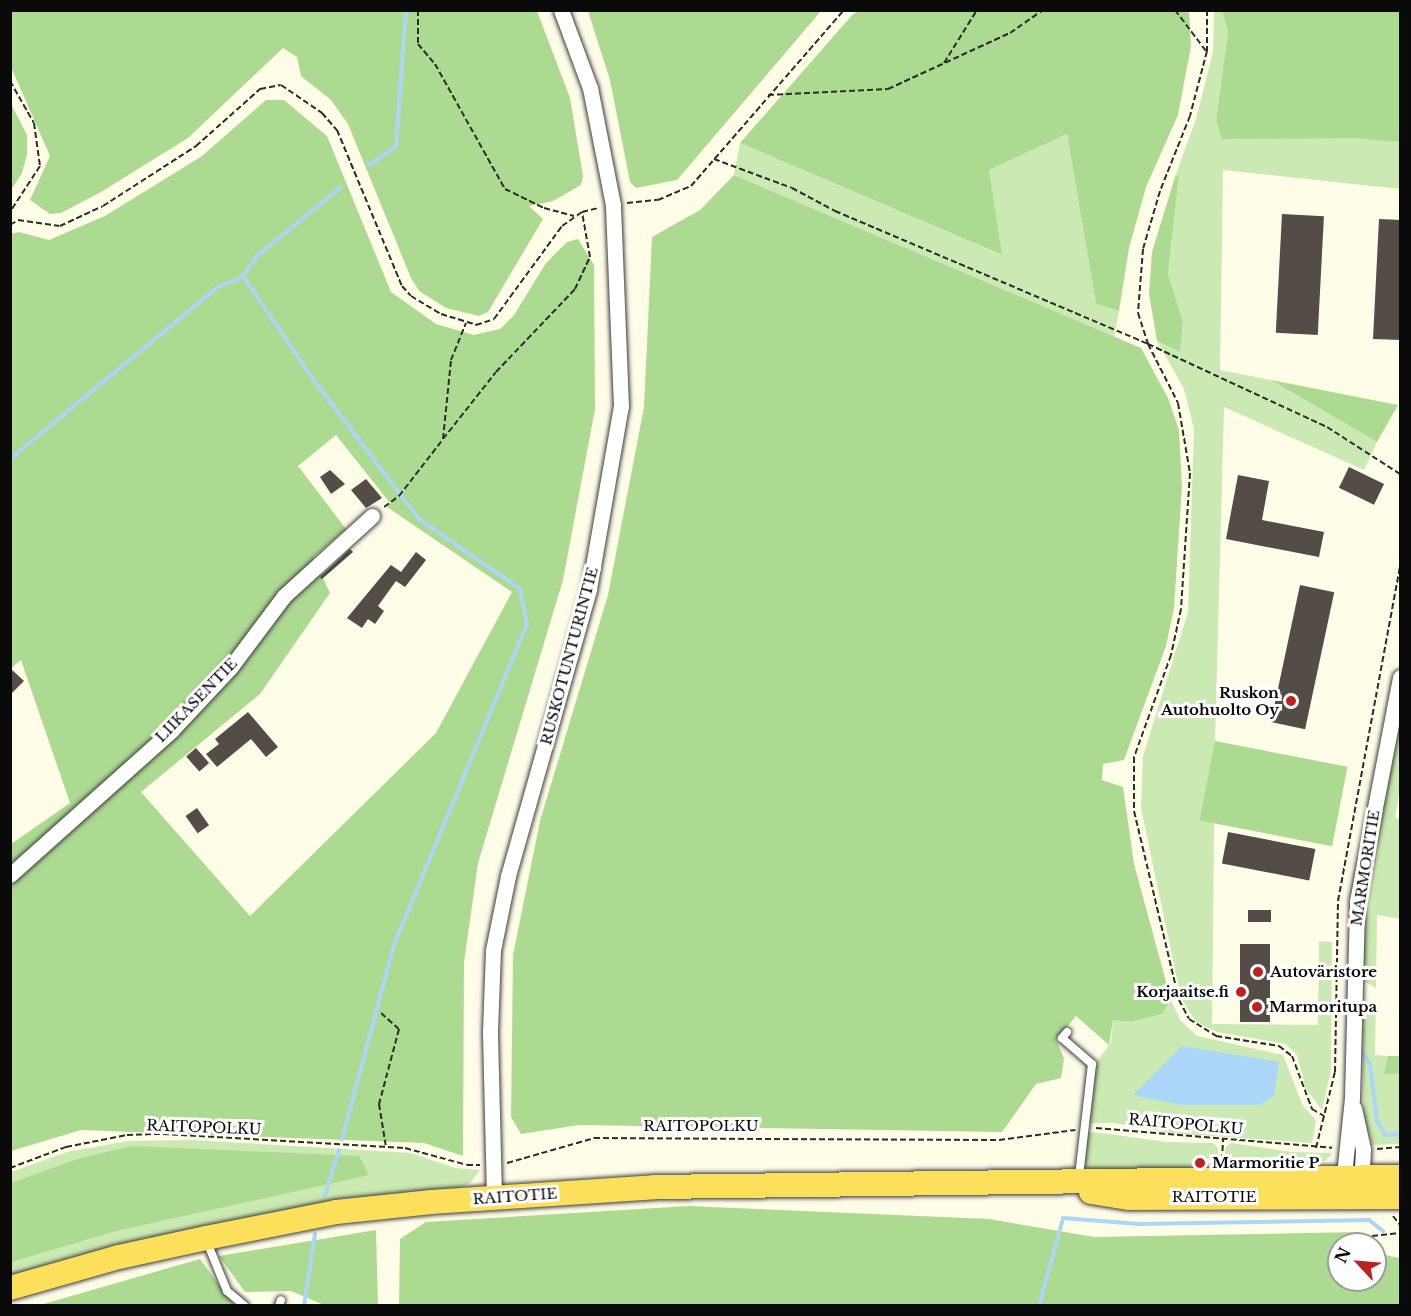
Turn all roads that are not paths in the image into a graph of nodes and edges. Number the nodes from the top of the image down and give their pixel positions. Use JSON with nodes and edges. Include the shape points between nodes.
{"nodes":[{"id":1,"x":561,"y":10,"type":"edge"},
{"id":2,"x":372,"y":516,"type":"road end"},
{"id":3,"x":1400,"y":677,"type":"edge"},
{"id":4,"x":10,"y":875,"type":"edge"},
{"id":5,"x":1067,"y":1032,"type":"dead end"},
{"id":6,"x":1352,"y":1098,"type":"junction"},
{"id":7,"x":1401,"y":1177,"type":"edge"},
{"id":8,"x":1078,"y":1187,"type":"junction"},
{"id":9,"x":1352,"y":1187,"type":"junction"},
{"id":10,"x":494,"y":1197,"type":"junction"},
{"id":11,"x":1401,"y":1197,"type":"edge"},
{"id":12,"x":206,"y":1238,"type":"junction"},
{"id":13,"x":10,"y":1288,"type":"edge"},
{"id":14,"x":245,"y":1305,"type":"edge"}],
"edges":[{"from":1,"to":10,"type":"street","name":"RUSKOTUNTURINTIE","via":[[590,88],[613,205],[621,406],[589,588],[508,876],[493,950],[490,1032]]},
{"from":2,"to":4,"type":"street","name":"LIIKASENTIE","via":[[284,596],[230,669],[171,731]]},
{"from":3,"to":6,"type":"street","name":"MARMORITIE","via":[[1355,916]]},
{"from":5,"to":8,"type":"lane","via":[[1062,1038],[1092,1064]]},
{"from":6,"to":9,"type":"street","name":"MARMORITIE","via":[[1344,1148]]},
{"from":6,"to":9,"type":"street","name":"MARMORITIE","via":[[1363,1149]]},
{"from":7,"to":9,"type":"main road","name":"RAITOTIE"},
{"from":8,"to":9,"type":"main road","name":"RAITOTIE","via":[[1130,1198]]},
{"from":8,"to":10,"type":"main road","name":"RAITOTIE","via":[[1029,1183],[654,1187]]},
{"from":9,"to":11,"type":"main road","name":"RAITOTIE"},
{"from":10,"to":12,"type":"main road","name":"RAITOTIE","via":[[336,1212]]},
{"from":12,"to":13,"type":"main road","name":"RAITOTIE","via":[[119,1257]]},
{"from":12,"to":14,"type":"lane","via":[[222,1283]]}]}
